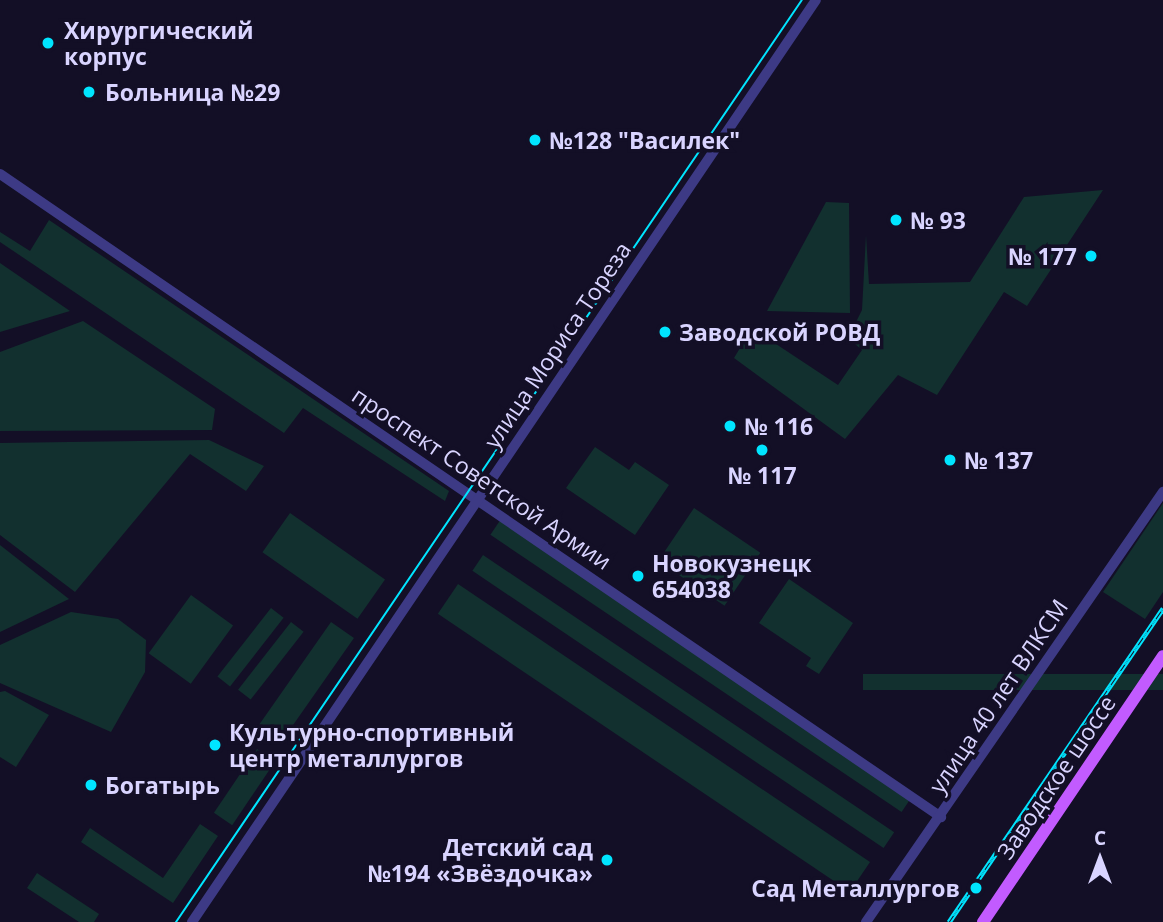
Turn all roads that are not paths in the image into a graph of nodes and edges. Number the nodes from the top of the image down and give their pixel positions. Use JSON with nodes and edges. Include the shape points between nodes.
{"nodes":[{"id":1,"x":816,"y":0,"type":"edge"},
{"id":2,"x":0,"y":174,"type":"edge"},
{"id":3,"x":1163,"y":492,"type":"edge"},
{"id":4,"x":478,"y":500,"type":"junction"},
{"id":5,"x":1163,"y":656,"type":"edge"},
{"id":6,"x":941,"y":817,"type":"junction"},
{"id":7,"x":192,"y":922,"type":"edge"},
{"id":8,"x":866,"y":922,"type":"edge"},
{"id":9,"x":984,"y":922,"type":"edge"}],
"edges":[{"from":1,"to":4,"type":"street","name":"улица Мориса Тореза"},
{"from":2,"to":4,"type":"street","name":"проспект Советской Армии"},
{"from":3,"to":6,"type":"street","name":"улица 40 лет ВЛКСМ"},
{"from":4,"to":6,"type":"street","name":"проспект Советской Армии"},
{"from":4,"to":7,"type":"street","name":"улица Мориса Тореза"},
{"from":5,"to":9,"type":"main road","name":"Заводское шоссе"},
{"from":6,"to":8,"type":"street","name":"улица 40 лет ВЛКСМ"}]}
